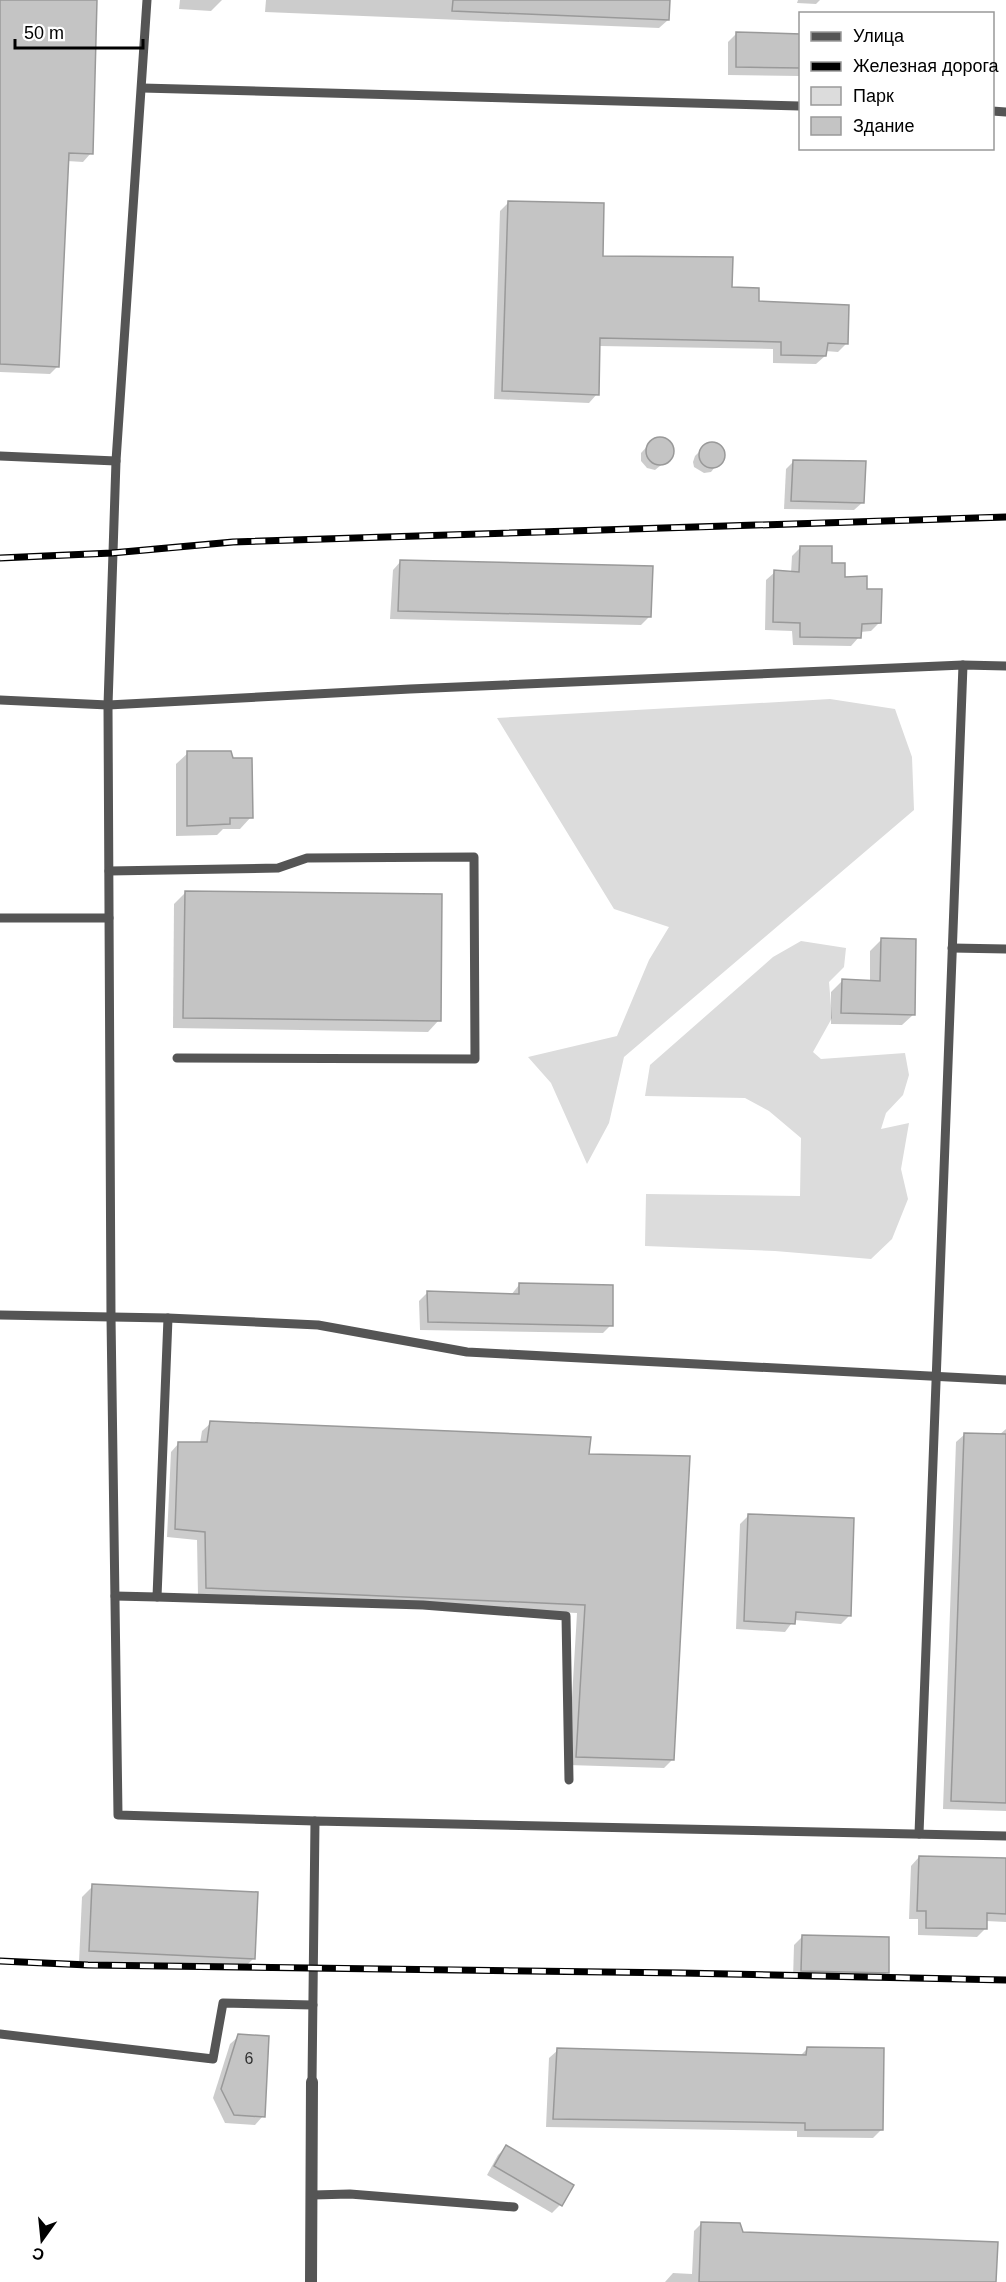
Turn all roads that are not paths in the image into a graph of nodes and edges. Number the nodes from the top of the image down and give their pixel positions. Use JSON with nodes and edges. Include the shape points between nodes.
{"nodes":[{"id":1,"x":147,"y":0,"type":"edge"},
{"id":2,"x":142,"y":88,"type":"junction"},
{"id":3,"x":799,"y":106,"type":"edge"},
{"id":4,"x":0,"y":456,"type":"edge"},
{"id":5,"x":116,"y":461,"type":"junction"},
{"id":6,"x":963,"y":665,"type":"junction"},
{"id":7,"x":1006,"y":666,"type":"edge"},
{"id":8,"x":0,"y":700,"type":"edge"},
{"id":9,"x":108,"y":705,"type":"junction"},
{"id":10,"x":109,"y":871,"type":"junction"},
{"id":11,"x":0,"y":918,"type":"edge"},
{"id":12,"x":109,"y":918,"type":"junction"},
{"id":13,"x":952,"y":948,"type":"junction"},
{"id":14,"x":1006,"y":949,"type":"edge"},
{"id":15,"x":177,"y":1058,"type":"dead end"},
{"id":16,"x":0,"y":1315,"type":"edge"},
{"id":17,"x":111,"y":1317,"type":"junction"},
{"id":18,"x":168,"y":1318,"type":"junction"},
{"id":19,"x":936,"y":1376,"type":"junction"},
{"id":20,"x":1006,"y":1380,"type":"edge"},
{"id":21,"x":115,"y":1596,"type":"junction"},
{"id":22,"x":157,"y":1597,"type":"junction"},
{"id":23,"x":568,"y":1780,"type":"dead end"},
{"id":24,"x":315,"y":1821,"type":"junction"},
{"id":25,"x":919,"y":1834,"type":"junction"},
{"id":26,"x":1006,"y":1836,"type":"edge"},
{"id":27,"x":313,"y":2005,"type":"junction"},
{"id":28,"x":0,"y":2034,"type":"edge"},
{"id":29,"x":312,"y":2082,"type":"joint"},
{"id":30,"x":313,"y":2195,"type":"junction"},
{"id":31,"x":514,"y":2207,"type":"dead end"},
{"id":32,"x":311,"y":2282,"type":"edge"}],
"edges":[{"from":1,"to":2,"type":"lane"},
{"from":2,"to":3,"type":"lane"},
{"from":2,"to":5,"type":"lane"},
{"from":4,"to":5,"type":"lane"},
{"from":5,"to":9,"type":"lane"},
{"from":6,"to":7,"type":"lane"},
{"from":6,"to":9,"type":"lane"},
{"from":6,"to":13,"type":"lane"},
{"from":8,"to":9,"type":"lane"},
{"from":9,"to":10,"type":"lane"},
{"from":10,"to":12,"type":"lane"},
{"from":10,"to":15,"type":"lane","via":[[278,868],[307,858],[474,857],[475,1059]]},
{"from":11,"to":12,"type":"lane"},
{"from":12,"to":17,"type":"lane"},
{"from":13,"to":14,"type":"lane"},
{"from":13,"to":19,"type":"lane"},
{"from":16,"to":17,"type":"lane"},
{"from":17,"to":18,"type":"lane"},
{"from":17,"to":21,"type":"lane"},
{"from":18,"to":19,"type":"lane","via":[[318,1325],[467,1352]]},
{"from":18,"to":22,"type":"lane"},
{"from":19,"to":20,"type":"lane"},
{"from":19,"to":25,"type":"lane"},
{"from":21,"to":22,"type":"lane"},
{"from":21,"to":24,"type":"lane","via":[[117,1815]]},
{"from":22,"to":23,"type":"lane","via":[[423,1605],[566,1616]]},
{"from":24,"to":25,"type":"lane"},
{"from":24,"to":27,"type":"lane"},
{"from":25,"to":26,"type":"lane"},
{"from":27,"to":28,"type":"lane","via":[[224,2003],[213,2059]]},
{"from":27,"to":29,"type":"lane"},
{"from":29,"to":30,"type":"street"},
{"from":30,"to":31,"type":"lane","via":[[350,2194]]},
{"from":30,"to":32,"type":"street"}]}
